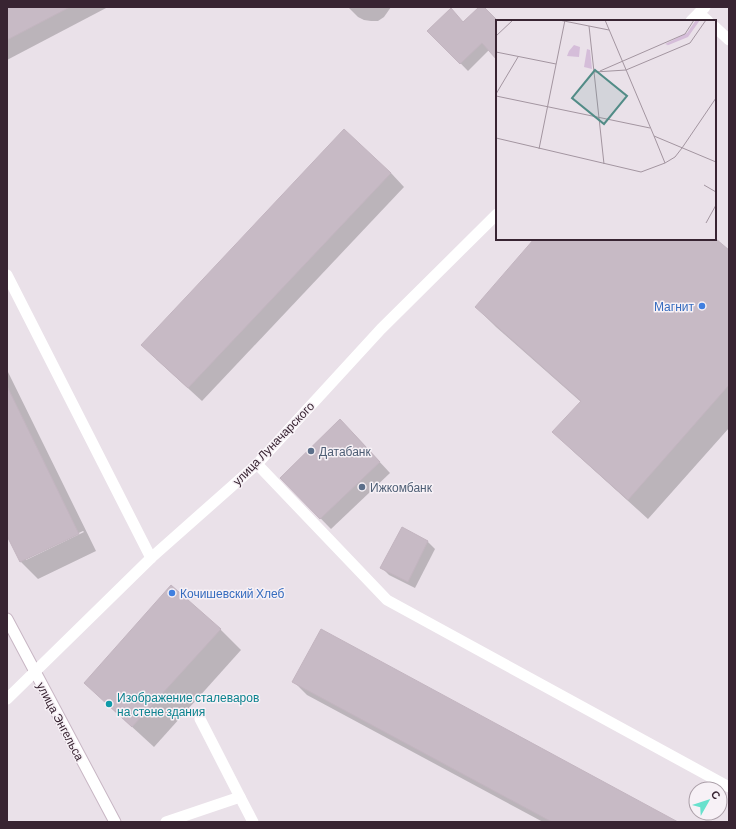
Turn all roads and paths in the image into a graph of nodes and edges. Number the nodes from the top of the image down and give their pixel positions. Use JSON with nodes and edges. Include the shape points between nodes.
{"nodes":[{"id":1,"x":702,"y":10,"type":"edge"},
{"id":2,"x":692,"y":20,"type":"edge"},
{"id":3,"x":707,"y":20,"type":"edge"},
{"id":4,"x":716,"y":28,"type":"edge"},
{"id":5,"x":729,"y":40,"type":"edge"},
{"id":6,"x":496,"y":215,"type":"edge"},
{"id":7,"x":7,"y":275,"type":"edge"},
{"id":8,"x":256,"y":464,"type":"junction"},
{"id":9,"x":150,"y":558,"type":"junction"},
{"id":10,"x":7,"y":619,"type":"edge"},
{"id":11,"x":35,"y":672,"type":"junction"},
{"id":12,"x":7,"y":699,"type":"edge"},
{"id":13,"x":200,"y":719,"type":"dead end"},
{"id":14,"x":729,"y":787,"type":"edge"},
{"id":15,"x":240,"y":797,"type":"junction"},
{"id":16,"x":115,"y":822,"type":"edge"},
{"id":17,"x":166,"y":822,"type":"edge"},
{"id":18,"x":253,"y":822,"type":"edge"}],
"edges":[{"from":1,"to":2,"type":"street"},
{"from":1,"to":3,"type":"street"},
{"from":4,"to":5,"type":"street"},
{"from":6,"to":8,"type":"street","name":"улица Луначарского","via":[[381,329]]},
{"from":7,"to":9,"type":"street"},
{"from":8,"to":9,"type":"street","name":"улица Луначарского"},
{"from":8,"to":14,"type":"street","via":[[387,600]]},
{"from":9,"to":11,"type":"street","name":"улица Луначарского"},
{"from":10,"to":11,"type":"street","name":"улица Энгельса"},
{"from":11,"to":12,"type":"street","name":"улица Луначарского"},
{"from":11,"to":16,"type":"street","name":"улица Энгельса"},
{"from":13,"to":15,"type":"street"},
{"from":15,"to":17,"type":"street"},
{"from":15,"to":18,"type":"street"}]}
